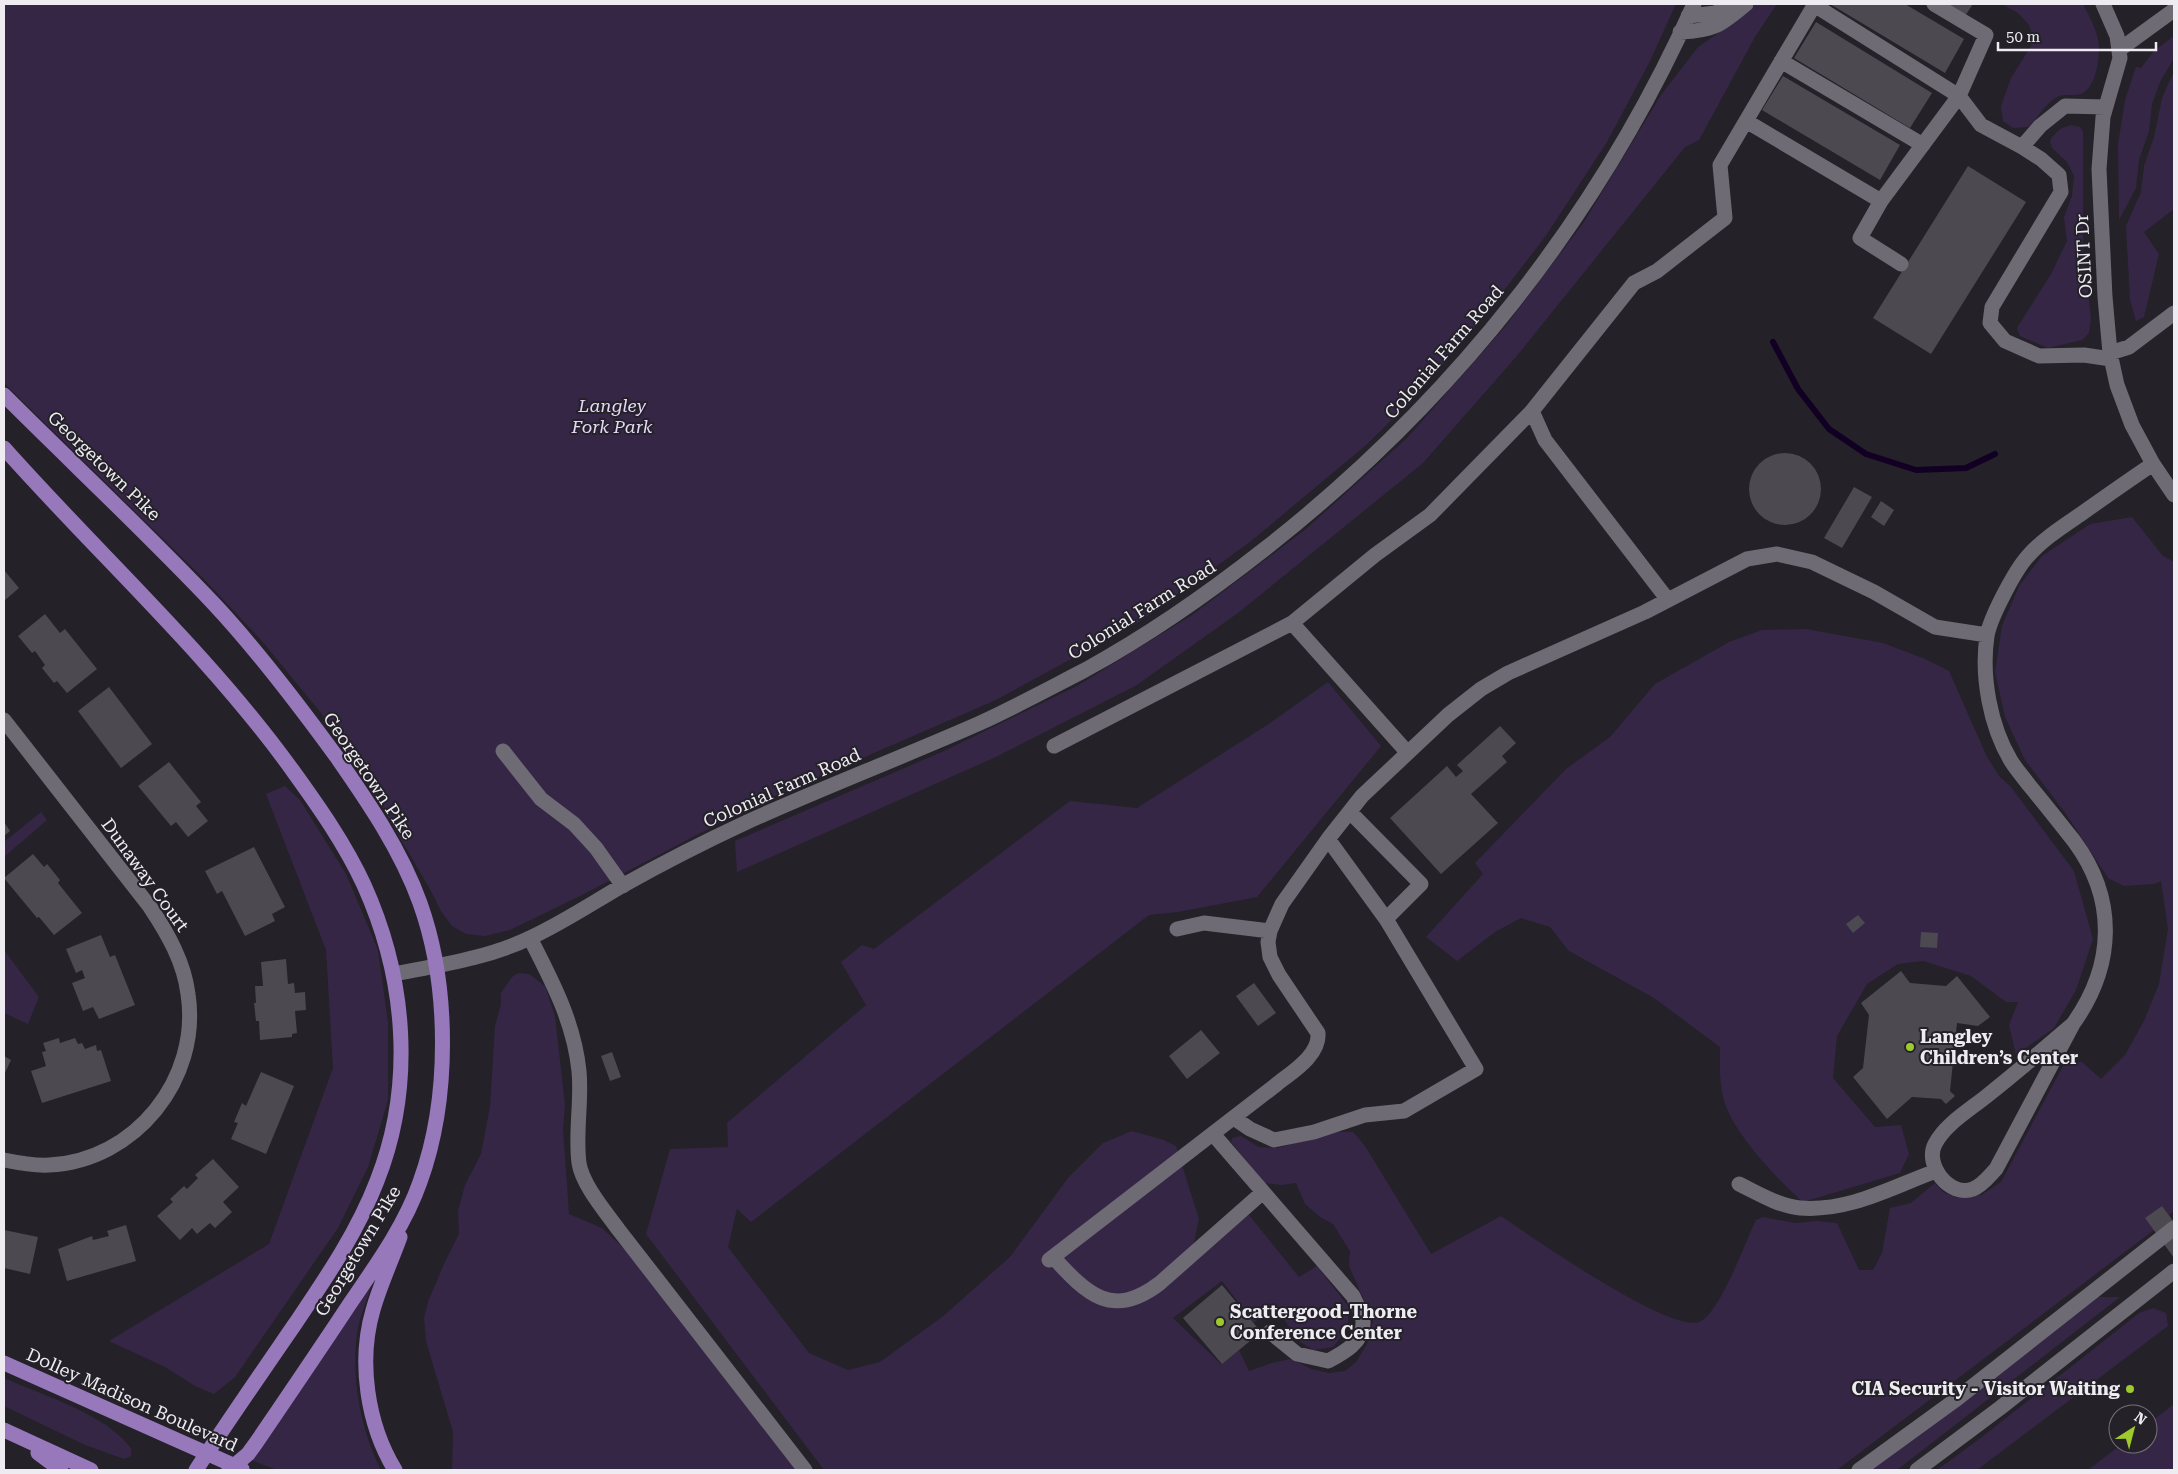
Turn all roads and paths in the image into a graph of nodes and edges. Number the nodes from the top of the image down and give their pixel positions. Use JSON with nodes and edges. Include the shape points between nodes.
{"nodes":[{"id":1,"x":1727,"y":4,"type":"edge"},
{"id":2,"x":1746,"y":4,"type":"edge"},
{"id":3,"x":1814,"y":4,"type":"edge"},
{"id":4,"x":1934,"y":4,"type":"edge"},
{"id":5,"x":2103,"y":4,"type":"edge"},
{"id":6,"x":1691,"y":10,"type":"edge"},
{"id":7,"x":2174,"y":10,"type":"edge"},
{"id":8,"x":1680,"y":32,"type":"junction"},
{"id":9,"x":2119,"y":50,"type":"junction"},
{"id":10,"x":1781,"y":61,"type":"junction"},
{"id":11,"x":1959,"y":96,"type":"junction"},
{"id":12,"x":2106,"y":107,"type":"junction"},
{"id":13,"x":1746,"y":121,"type":"junction"},
{"id":14,"x":1923,"y":145,"type":"junction"},
{"id":15,"x":2022,"y":147,"type":"junction"},
{"id":16,"x":1881,"y":201,"type":"junction"},
{"id":17,"x":1901,"y":264,"type":"dead end"},
{"id":18,"x":2174,"y":313,"type":"edge"},
{"id":19,"x":2110,"y":356,"type":"junction"},
{"id":20,"x":4,"y":395,"type":"edge"},
{"id":21,"x":1532,"y":411,"type":"junction"},
{"id":22,"x":4,"y":448,"type":"edge"},
{"id":23,"x":2153,"y":464,"type":"junction"},
{"id":24,"x":2174,"y":495,"type":"edge"},
{"id":25,"x":1668,"y":600,"type":"junction"},
{"id":26,"x":1292,"y":623,"type":"junction"},
{"id":27,"x":1987,"y":635,"type":"junction"},
{"id":28,"x":4,"y":720,"type":"edge"},
{"id":29,"x":1054,"y":746,"type":"dead end"},
{"id":30,"x":503,"y":751,"type":"dead end"},
{"id":31,"x":1407,"y":752,"type":"junction"},
{"id":32,"x":1350,"y":812,"type":"junction"},
{"id":33,"x":1328,"y":839,"type":"junction"},
{"id":34,"x":623,"y":886,"type":"junction"},
{"id":35,"x":1386,"y":919,"type":"junction"},
{"id":36,"x":1177,"y":929,"type":"dead end"},
{"id":37,"x":1270,"y":931,"type":"junction"},
{"id":38,"x":530,"y":938,"type":"junction"},
{"id":39,"x":436,"y":966,"type":"junction"},
{"id":40,"x":394,"y":974,"type":"junction"},
{"id":41,"x":2073,"y":1024,"type":"junction"},
{"id":42,"x":1234,"y":1118,"type":"junction"},
{"id":43,"x":1213,"y":1134,"type":"junction"},
{"id":44,"x":4,"y":1160,"type":"edge"},
{"id":45,"x":1936,"y":1171,"type":"junction"},
{"id":46,"x":1739,"y":1184,"type":"dead end"},
{"id":47,"x":1263,"y":1192,"type":"junction"},
{"id":48,"x":412,"y":1204,"type":"junction"},
{"id":49,"x":2174,"y":1228,"type":"edge"},
{"id":50,"x":2174,"y":1272,"type":"edge"},
{"id":51,"x":1270,"y":1332,"type":"dead end"},
{"id":52,"x":4,"y":1363,"type":"edge"},
{"id":53,"x":9,"y":1432,"type":"edge"},
{"id":54,"x":207,"y":1453,"type":"junction"},
{"id":55,"x":237,"y":1469,"type":"edge"},
{"id":56,"x":61,"y":1470,"type":"edge"},
{"id":57,"x":91,"y":1470,"type":"edge"},
{"id":58,"x":196,"y":1470,"type":"edge"},
{"id":59,"x":395,"y":1470,"type":"edge"},
{"id":60,"x":805,"y":1470,"type":"edge"},
{"id":61,"x":1859,"y":1470,"type":"edge"},
{"id":62,"x":1917,"y":1470,"type":"edge"}],
"edges":[{"from":1,"to":6,"type":"street","via":[[1716,13]]},
{"from":2,"to":8,"type":"street","via":[[1716,27],[1702,32]]},
{"from":3,"to":10,"type":"street"},
{"from":3,"to":11,"type":"street"},
{"from":4,"to":11,"type":"street","via":[[1986,35]]},
{"from":5,"to":9,"type":"street","name":"OSINT Dr","via":[[2117,36]]},
{"from":6,"to":8,"type":"street","name":"Colonial Farm Road"},
{"from":7,"to":9,"type":"street"},
{"from":8,"to":34,"type":"street","name":"Colonial Farm Road","via":[[1655,85],[1582,208],[1486,338],[1420,411],[1296,525],[1182,610],[1088,668],[984,721],[749,821]]},
{"from":9,"to":12,"type":"street","name":"OSINT Dr","via":[[2120,58]]},
{"from":10,"to":13,"type":"street"},
{"from":10,"to":14,"type":"street"},
{"from":11,"to":14,"type":"street"},
{"from":11,"to":15,"type":"street","via":[[1981,125]]},
{"from":12,"to":15,"type":"street","via":[[2065,106],[2040,126]]},
{"from":12,"to":19,"type":"street","name":"OSINT Dr","via":[[2099,168]]},
{"from":13,"to":16,"type":"street"},
{"from":13,"to":21,"type":"street","via":[[1720,165],[1725,218],[1657,271],[1634,283]]},
{"from":14,"to":16,"type":"street"},
{"from":15,"to":19,"type":"street","via":[[2059,175],[2060,192],[1992,307],[1990,323],[2005,341],[2039,356]]},
{"from":16,"to":17,"type":"street","via":[[1860,238]]},
{"from":18,"to":19,"type":"street","via":[[2129,348]]},
{"from":19,"to":23,"type":"street","name":"OSINT Dr","via":[[2132,425]]},
{"from":20,"to":39,"type":"main road","name":"Georgetown Pike","via":[[214,604],[268,667],[325,742],[374,811],[400,856],[426,922]]},
{"from":21,"to":25,"type":"street","via":[[1545,440]]},
{"from":21,"to":26,"type":"street","via":[[1430,515]]},
{"from":22,"to":40,"type":"main road","name":"Georgetown Pike","via":[[213,670],[276,747],[354,865],[382,929]]},
{"from":23,"to":24,"type":"street","name":"OSINT Dr"},
{"from":23,"to":27,"type":"street","via":[[2046,538],[2028,555],[2010,582]]},
{"from":25,"to":27,"type":"street","via":[[1747,559],[1777,554],[1812,562],[1874,592],[1934,627]]},
{"from":25,"to":31,"type":"street","via":[[1508,673],[1481,689]]},
{"from":26,"to":29,"type":"street"},
{"from":26,"to":31,"type":"street"},
{"from":27,"to":41,"type":"street","via":[[1987,687],[1994,722],[2010,760],[2075,843],[2101,893],[2105,935],[2103,958],[2088,999]]},
{"from":28,"to":44,"type":"street","name":"Dunaway Court","via":[[164,927],[175,948],[188,992],[190,1020],[187,1048],[166,1097],[148,1121],[125,1140],[77,1161],[49,1165]]},
{"from":30,"to":34,"type":"street","via":[[541,799],[574,824],[596,848]]},
{"from":31,"to":32,"type":"street"},
{"from":32,"to":33,"type":"street"},
{"from":32,"to":35,"type":"street","via":[[1421,884]]},
{"from":33,"to":35,"type":"street"},
{"from":33,"to":37,"type":"street","via":[[1282,904]]},
{"from":34,"to":38,"type":"street","name":"Colonial Farm Road"},
{"from":35,"to":42,"type":"street","via":[[1476,1069],[1404,1111],[1366,1115],[1314,1132],[1274,1140],[1250,1130]]},
{"from":36,"to":37,"type":"street","via":[[1204,923]]},
{"from":37,"to":42,"type":"street","via":[[1270,957],[1318,1033],[1319,1040],[1304,1062]]},
{"from":38,"to":39,"type":"street","name":"Colonial Farm Road","via":[[479,956]]},
{"from":38,"to":60,"type":"street","via":[[561,1000],[573,1035],[579,1072],[579,1164],[591,1190]]},
{"from":39,"to":40,"type":"street","name":"Colonial Farm Road"},
{"from":39,"to":48,"type":"main road","name":"Georgetown Pike","via":[[442,1017],[440,1088],[428,1158]]},
{"from":40,"to":54,"type":"main road","name":"Georgetown Pike","via":[[400,1020],[399,1092],[378,1180],[341,1255]]},
{"from":41,"to":45,"type":"street","via":[[1948,1127],[1935,1144],[1932,1155]]},
{"from":41,"to":45,"type":"street","via":[[1996,1169],[1971,1190],[1958,1190]]},
{"from":42,"to":43,"type":"street"},
{"from":43,"to":47,"type":"street"},
{"from":43,"to":47,"type":"street","via":[[1051,1259],[1096,1296],[1116,1302],[1129,1301],[1160,1283]]},
{"from":45,"to":46,"type":"street","via":[[1870,1198],[1839,1206],[1799,1208]]},
{"from":47,"to":51,"type":"street","via":[[1353,1296],[1363,1322],[1358,1339],[1346,1351],[1328,1361],[1298,1354]]},
{"from":48,"to":55,"type":"main road","name":"Georgetown Pike","via":[[364,1283]]},
{"from":48,"to":59,"type":"main road","via":[[378,1292],[367,1343],[367,1378],[373,1416]]},
{"from":49,"to":61,"type":"street","via":[[1954,1402]]},
{"from":50,"to":62,"type":"street"},
{"from":52,"to":54,"type":"main road","name":"Dolley Madison Boulevard"},
{"from":53,"to":56,"type":"main road"},
{"from":53,"to":57,"type":"main road"},
{"from":54,"to":55,"type":"main road","name":"Dolley Madison Boulevard"},
{"from":54,"to":58,"type":"main road","name":"Georgetown Pike"}]}
